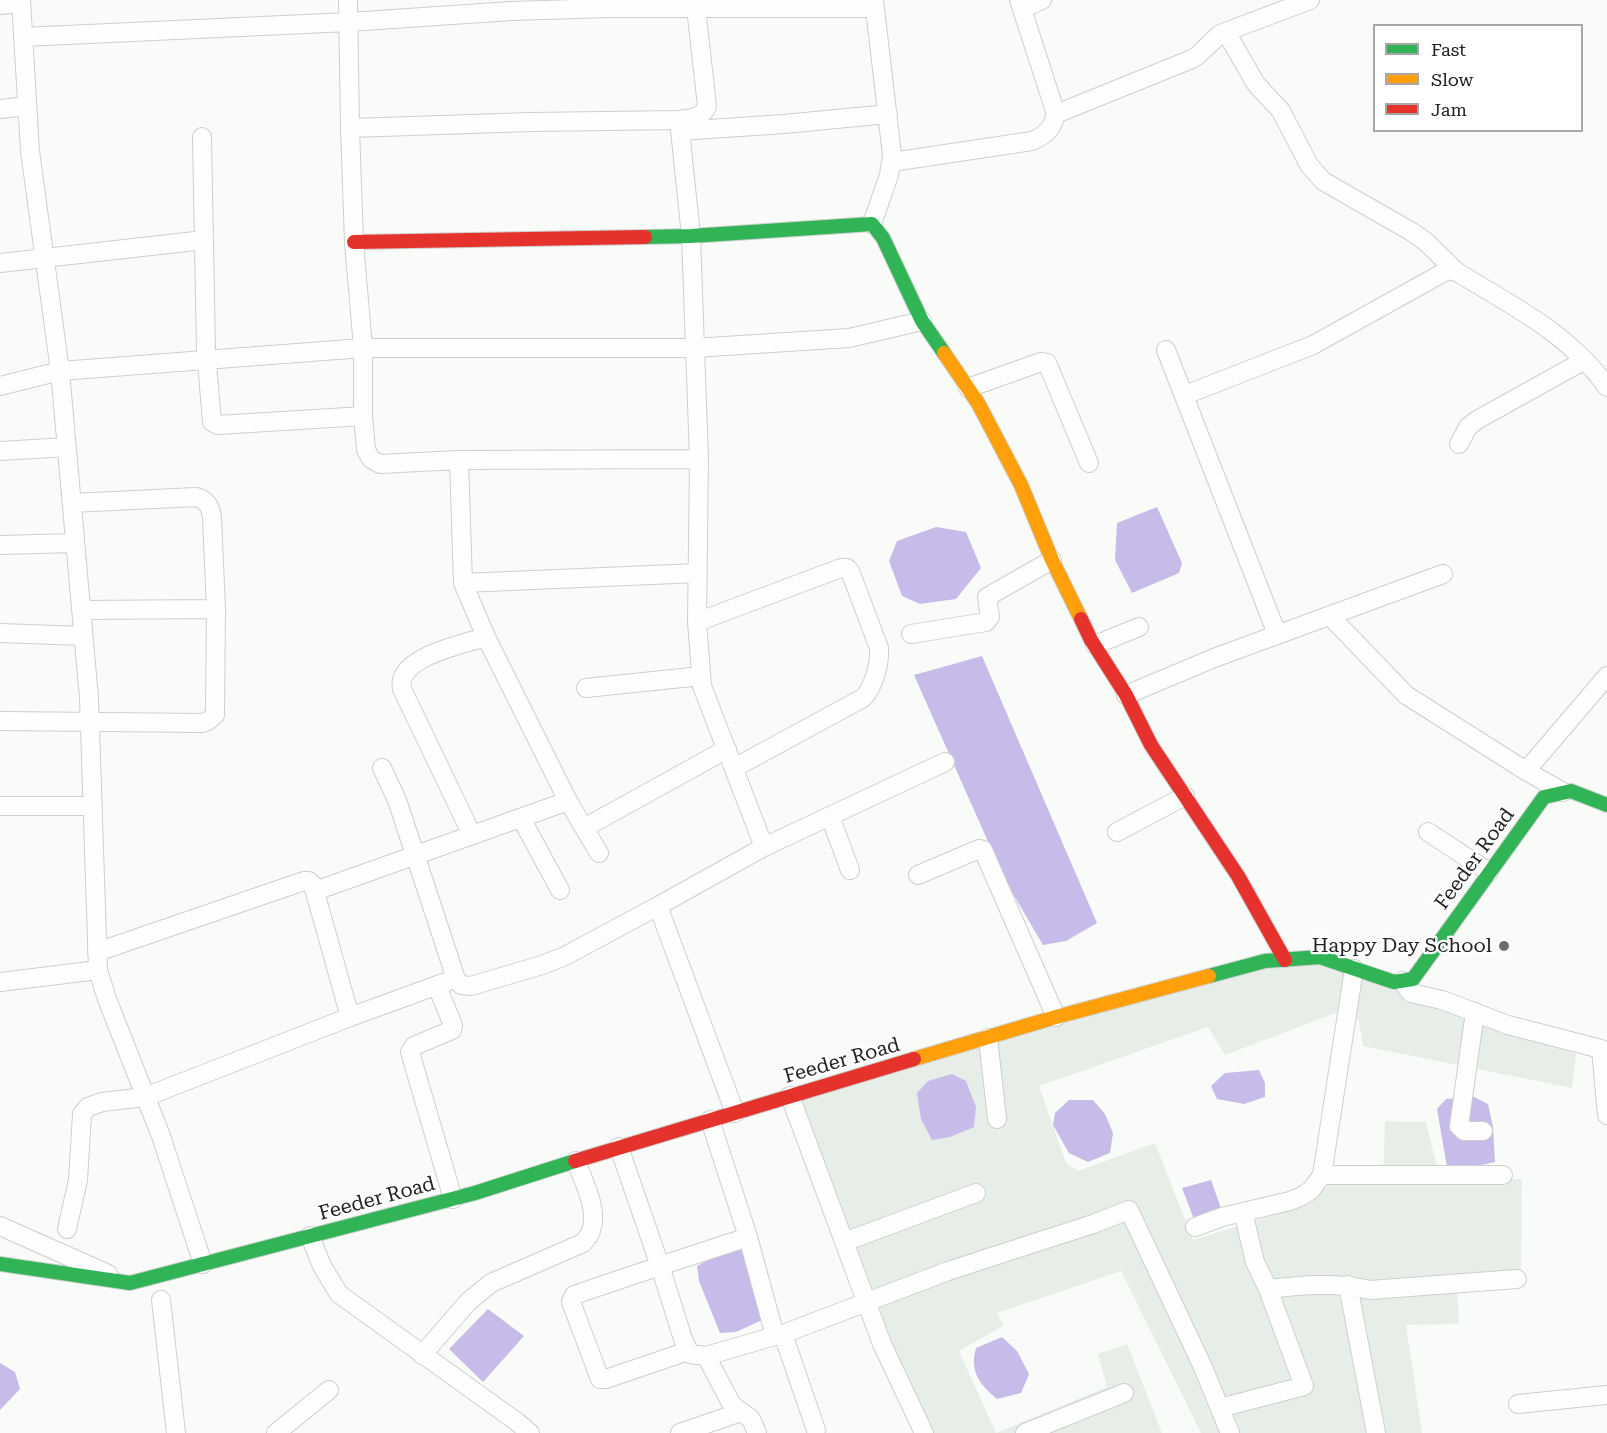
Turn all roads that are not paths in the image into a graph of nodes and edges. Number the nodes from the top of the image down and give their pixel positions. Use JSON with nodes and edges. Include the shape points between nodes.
{"nodes":[{"id":1,"x":348,"y":0,"type":"edge"},
{"id":2,"x":1042,"y":0,"type":"edge"},
{"id":3,"x":1310,"y":0,"type":"edge"},
{"id":4,"x":21,"y":2,"type":"edge"},
{"id":5,"x":608,"y":4,"type":"edge"},
{"id":6,"x":874,"y":4,"type":"edge"},
{"id":7,"x":1021,"y":4,"type":"edge"},
{"id":8,"x":0,"y":5,"type":"edge"},
{"id":9,"x":511,"y":5,"type":"edge"},
{"id":10,"x":696,"y":8,"type":"junction"},
{"id":11,"x":348,"y":22,"type":"junction"},
{"id":12,"x":1226,"y":32,"type":"junction"},
{"id":13,"x":23,"y":37,"type":"junction"},
{"id":14,"x":27,"y":106,"type":"junction"},
{"id":15,"x":0,"y":109,"type":"edge"},
{"id":16,"x":888,"y":114,"type":"junction"},
{"id":17,"x":1056,"y":114,"type":"junction"},
{"id":18,"x":679,"y":125,"type":"junction"},
{"id":19,"x":350,"y":128,"type":"junction"},
{"id":20,"x":202,"y":137,"type":"dead end"},
{"id":21,"x":892,"y":162,"type":"junction"},
{"id":22,"x":872,"y":224,"type":"junction"},
{"id":23,"x":691,"y":236,"type":"junction"},
{"id":24,"x":204,"y":240,"type":"junction"},
{"id":25,"x":354,"y":242,"type":"junction"},
{"id":26,"x":45,"y":256,"type":"junction"},
{"id":27,"x":0,"y":262,"type":"edge"},
{"id":28,"x":1457,"y":272,"type":"junction"},
{"id":29,"x":921,"y":321,"type":"junction"},
{"id":30,"x":363,"y":348,"type":"junction"},
{"id":31,"x":694,"y":348,"type":"junction"},
{"id":32,"x":1166,"y":350,"type":"dead end"},
{"id":33,"x":207,"y":359,"type":"junction"},
{"id":34,"x":1585,"y":360,"type":"junction"},
{"id":35,"x":60,"y":370,"type":"junction"},
{"id":36,"x":0,"y":386,"type":"edge"},
{"id":37,"x":1607,"y":387,"type":"edge"},
{"id":38,"x":968,"y":388,"type":"junction"},
{"id":39,"x":1185,"y":395,"type":"junction"},
{"id":40,"x":363,"y":416,"type":"junction"},
{"id":41,"x":1459,"y":444,"type":"dead end"},
{"id":42,"x":67,"y":447,"type":"junction"},
{"id":43,"x":0,"y":451,"type":"edge"},
{"id":44,"x":699,"y":459,"type":"junction"},
{"id":45,"x":459,"y":460,"type":"junction"},
{"id":46,"x":1089,"y":463,"type":"dead end"},
{"id":47,"x":72,"y":502,"type":"junction"},
{"id":48,"x":75,"y":543,"type":"junction"},
{"id":49,"x":0,"y":545,"type":"edge"},
{"id":50,"x":1052,"y":560,"type":"junction"},
{"id":51,"x":698,"y":573,"type":"junction"},
{"id":52,"x":1443,"y":574,"type":"dead end"},
{"id":53,"x":464,"y":583,"type":"junction"},
{"id":54,"x":216,"y":609,"type":"junction"},
{"id":55,"x":81,"y":610,"type":"junction"},
{"id":56,"x":1330,"y":615,"type":"junction"},
{"id":57,"x":697,"y":622,"type":"junction"},
{"id":58,"x":1139,"y":627,"type":"dead end"},
{"id":59,"x":0,"y":633,"type":"edge"},
{"id":60,"x":911,"y":634,"type":"dead end"},
{"id":61,"x":1277,"y":634,"type":"junction"},
{"id":62,"x":83,"y":636,"type":"junction"},
{"id":63,"x":486,"y":637,"type":"junction"},
{"id":64,"x":1095,"y":645,"type":"junction"},
{"id":65,"x":701,"y":676,"type":"junction"},
{"id":66,"x":1607,"y":676,"type":"edge"},
{"id":67,"x":586,"y":688,"type":"dead end"},
{"id":68,"x":1126,"y":696,"type":"junction"},
{"id":69,"x":0,"y":720,"type":"edge"},
{"id":70,"x":89,"y":720,"type":"junction"},
{"id":71,"x":727,"y":749,"type":"junction"},
{"id":72,"x":945,"y":762,"type":"dead end"},
{"id":73,"x":382,"y":768,"type":"dead end"},
{"id":74,"x":734,"y":768,"type":"junction"},
{"id":75,"x":1526,"y":771,"type":"junction"},
{"id":76,"x":1563,"y":792,"type":"junction"},
{"id":77,"x":1185,"y":796,"type":"junction"},
{"id":78,"x":568,"y":801,"type":"junction"},
{"id":79,"x":1607,"y":805,"type":"edge"},
{"id":80,"x":0,"y":806,"type":"edge"},
{"id":81,"x":92,"y":806,"type":"junction"},
{"id":82,"x":830,"y":816,"type":"junction"},
{"id":83,"x":520,"y":818,"type":"junction"},
{"id":84,"x":584,"y":828,"type":"junction"},
{"id":85,"x":1117,"y":832,"type":"dead end"},
{"id":86,"x":1428,"y":832,"type":"dead end"},
{"id":87,"x":472,"y":836,"type":"junction"},
{"id":88,"x":764,"y":848,"type":"junction"},
{"id":89,"x":599,"y":853,"type":"dead end"},
{"id":90,"x":416,"y":856,"type":"junction"},
{"id":91,"x":850,"y":870,"type":"dead end"},
{"id":92,"x":1490,"y":872,"type":"junction"},
{"id":93,"x":918,"y":875,"type":"dead end"},
{"id":94,"x":560,"y":890,"type":"dead end"},
{"id":95,"x":315,"y":891,"type":"junction"},
{"id":96,"x":658,"y":906,"type":"junction"},
{"id":97,"x":97,"y":952,"type":"junction"},
{"id":98,"x":1285,"y":960,"type":"junction"},
{"id":99,"x":1354,"y":969,"type":"junction"},
{"id":100,"x":98,"y":970,"type":"junction"},
{"id":101,"x":456,"y":979,"type":"junction"},
{"id":102,"x":1402,"y":981,"type":"junction"},
{"id":103,"x":0,"y":982,"type":"edge"},
{"id":104,"x":437,"y":986,"type":"junction"},
{"id":105,"x":1475,"y":1012,"type":"junction"},
{"id":106,"x":350,"y":1017,"type":"junction"},
{"id":107,"x":1056,"y":1017,"type":"junction"},
{"id":108,"x":988,"y":1038,"type":"junction"},
{"id":109,"x":1604,"y":1049,"type":"edge"},
{"id":110,"x":790,"y":1096,"type":"junction"},
{"id":111,"x":145,"y":1097,"type":"junction"},
{"id":112,"x":735,"y":1113,"type":"junction"},
{"id":113,"x":1607,"y":1114,"type":"edge"},
{"id":114,"x":998,"y":1119,"type":"dead end"},
{"id":115,"x":710,"y":1120,"type":"junction"},
{"id":116,"x":1483,"y":1131,"type":"dead end"},
{"id":117,"x":619,"y":1147,"type":"junction"},
{"id":118,"x":576,"y":1161,"type":"junction"},
{"id":119,"x":1322,"y":1175,"type":"junction"},
{"id":120,"x":1503,"y":1175,"type":"dead end"},
{"id":121,"x":976,"y":1192,"type":"dead end"},
{"id":122,"x":453,"y":1199,"type":"junction"},
{"id":123,"x":1243,"y":1212,"type":"junction"},
{"id":124,"x":0,"y":1226,"type":"edge"},
{"id":125,"x":1196,"y":1227,"type":"dead end"},
{"id":126,"x":67,"y":1229,"type":"dead end"},
{"id":127,"x":310,"y":1236,"type":"junction"},
{"id":128,"x":748,"y":1237,"type":"junction"},
{"id":129,"x":844,"y":1242,"type":"junction"},
{"id":130,"x":0,"y":1264,"type":"edge"},
{"id":131,"x":203,"y":1264,"type":"junction"},
{"id":132,"x":660,"y":1266,"type":"junction"},
{"id":133,"x":1517,"y":1279,"type":"dead end"},
{"id":134,"x":130,"y":1283,"type":"junction"},
{"id":135,"x":1348,"y":1285,"type":"junction"},
{"id":136,"x":1268,"y":1289,"type":"junction"},
{"id":137,"x":160,"y":1300,"type":"dead end"},
{"id":138,"x":866,"y":1303,"type":"junction"},
{"id":139,"x":779,"y":1335,"type":"junction"},
{"id":140,"x":688,"y":1351,"type":"junction"},
{"id":141,"x":422,"y":1355,"type":"junction"},
{"id":142,"x":706,"y":1356,"type":"junction"},
{"id":143,"x":329,"y":1390,"type":"dead end"},
{"id":144,"x":1124,"y":1393,"type":"dead end"},
{"id":145,"x":1607,"y":1395,"type":"edge"},
{"id":146,"x":1518,"y":1404,"type":"dead end"},
{"id":147,"x":1220,"y":1408,"type":"junction"},
{"id":148,"x":741,"y":1412,"type":"junction"},
{"id":149,"x":816,"y":1430,"type":"dead end"},
{"id":150,"x":176,"y":1433,"type":"edge"},
{"id":151,"x":276,"y":1433,"type":"edge"},
{"id":152,"x":530,"y":1433,"type":"edge"},
{"id":153,"x":681,"y":1433,"type":"edge"},
{"id":154,"x":757,"y":1433,"type":"edge"},
{"id":155,"x":924,"y":1433,"type":"edge"},
{"id":156,"x":1025,"y":1433,"type":"edge"},
{"id":157,"x":1230,"y":1433,"type":"edge"},
{"id":158,"x":1376,"y":1433,"type":"edge"}],
"edges":[{"from":1,"to":11,"type":"street"},
{"from":2,"to":7,"type":"street"},
{"from":3,"to":12,"type":"street"},
{"from":4,"to":8,"type":"street"},
{"from":4,"to":13,"type":"street"},
{"from":5,"to":9,"type":"street"},
{"from":5,"to":10,"type":"street"},
{"from":6,"to":10,"type":"street"},
{"from":6,"to":16,"type":"street"},
{"from":7,"to":17,"type":"street"},
{"from":9,"to":11,"type":"street"},
{"from":10,"to":18,"type":"street","via":[[707,106],[698,118]]},
{"from":11,"to":13,"type":"street"},
{"from":11,"to":19,"type":"street"},
{"from":12,"to":17,"type":"street","via":[[1192,59]]},
{"from":12,"to":28,"type":"street","via":[[1256,84],[1281,111],[1309,165],[1323,181],[1412,232]]},
{"from":13,"to":14,"type":"street"},
{"from":14,"to":15,"type":"street"},
{"from":14,"to":26,"type":"street"},
{"from":16,"to":18,"type":"street","via":[[775,125]]},
{"from":16,"to":21,"type":"street"},
{"from":17,"to":21,"type":"street","via":[[1048,132],[1032,141]]},
{"from":18,"to":19,"type":"street","via":[[531,122]]},
{"from":18,"to":23,"type":"street"},
{"from":19,"to":25,"type":"street"},
{"from":20,"to":24,"type":"street"},
{"from":21,"to":22,"type":"street"},
{"from":22,"to":23,"type":"street"},
{"from":22,"to":29,"type":"street","via":[[883,238]]},
{"from":23,"to":25,"type":"street"},
{"from":23,"to":31,"type":"street"},
{"from":24,"to":26,"type":"street"},
{"from":24,"to":33,"type":"street"},
{"from":25,"to":30,"type":"street"},
{"from":26,"to":27,"type":"street"},
{"from":26,"to":35,"type":"street"},
{"from":28,"to":34,"type":"street","via":[[1552,330]]},
{"from":28,"to":39,"type":"street","via":[[1442,272],[1313,345]]},
{"from":29,"to":31,"type":"street","via":[[849,338]]},
{"from":29,"to":38,"type":"street"},
{"from":30,"to":31,"type":"street"},
{"from":30,"to":33,"type":"street"},
{"from":30,"to":40,"type":"street"},
{"from":31,"to":44,"type":"street"},
{"from":32,"to":39,"type":"street"},
{"from":33,"to":35,"type":"street"},
{"from":33,"to":40,"type":"street","via":[[211,418],[215,424]]},
{"from":34,"to":37,"type":"street"},
{"from":34,"to":41,"type":"street","via":[[1477,420]]},
{"from":35,"to":36,"type":"street"},
{"from":35,"to":42,"type":"street"},
{"from":38,"to":46,"type":"street","via":[[1047,363]]},
{"from":38,"to":50,"type":"street","via":[[1021,485]]},
{"from":39,"to":61,"type":"street"},
{"from":40,"to":45,"type":"street","via":[[366,450],[380,464]]},
{"from":42,"to":43,"type":"street"},
{"from":42,"to":47,"type":"street"},
{"from":44,"to":45,"type":"street"},
{"from":44,"to":51,"type":"street"},
{"from":45,"to":53,"type":"street"},
{"from":47,"to":48,"type":"street"},
{"from":47,"to":54,"type":"street","via":[[196,497],[205,501],[212,517]]},
{"from":48,"to":49,"type":"street"},
{"from":48,"to":55,"type":"street"},
{"from":50,"to":60,"type":"street","via":[[987,597],[990,617],[986,622]]},
{"from":50,"to":64,"type":"street"},
{"from":51,"to":53,"type":"street"},
{"from":51,"to":57,"type":"street"},
{"from":52,"to":56,"type":"street"},
{"from":53,"to":63,"type":"street"},
{"from":54,"to":55,"type":"street"},
{"from":54,"to":70,"type":"street","via":[[216,709],[212,718],[203,723]]},
{"from":55,"to":62,"type":"street"},
{"from":56,"to":61,"type":"street"},
{"from":56,"to":75,"type":"street","via":[[1406,695]]},
{"from":57,"to":65,"type":"street"},
{"from":57,"to":74,"type":"street","via":[[847,568],[879,648],[879,660],[863,698]]},
{"from":58,"to":64,"type":"street"},
{"from":59,"to":62,"type":"street"},
{"from":61,"to":68,"type":"street"},
{"from":62,"to":70,"type":"street"},
{"from":63,"to":78,"type":"street"},
{"from":63,"to":87,"type":"street","via":[[418,660],[401,679],[402,689]]},
{"from":64,"to":68,"type":"street"},
{"from":65,"to":67,"type":"street"},
{"from":65,"to":71,"type":"street"},
{"from":66,"to":75,"type":"street"},
{"from":68,"to":77,"type":"street","via":[[1151,745]]},
{"from":69,"to":70,"type":"street"},
{"from":70,"to":81,"type":"street"},
{"from":71,"to":74,"type":"street"},
{"from":71,"to":84,"type":"street"},
{"from":72,"to":82,"type":"street"},
{"from":73,"to":90,"type":"street"},
{"from":74,"to":88,"type":"street"},
{"from":75,"to":76,"type":"street"},
{"from":76,"to":79,"type":"street","via":[[1571,791]]},
{"from":76,"to":92,"type":"street","name":"Feeder Road","via":[[1544,797]]},
{"from":77,"to":85,"type":"street"},
{"from":77,"to":98,"type":"street","via":[[1238,876]]},
{"from":78,"to":83,"type":"street"},
{"from":78,"to":84,"type":"street"},
{"from":80,"to":81,"type":"street"},
{"from":81,"to":97,"type":"street"},
{"from":82,"to":88,"type":"street"},
{"from":82,"to":91,"type":"street"},
{"from":83,"to":87,"type":"street"},
{"from":83,"to":94,"type":"street"},
{"from":84,"to":89,"type":"street"},
{"from":86,"to":92,"type":"street"},
{"from":87,"to":90,"type":"street"},
{"from":88,"to":96,"type":"street"},
{"from":90,"to":95,"type":"street"},
{"from":90,"to":101,"type":"street"},
{"from":92,"to":102,"type":"street","name":"Feeder Road","via":[[1413,979]]},
{"from":93,"to":107,"type":"street","via":[[983,850]]},
{"from":95,"to":97,"type":"street","via":[[312,883],[304,881]]},
{"from":95,"to":106,"type":"street"},
{"from":96,"to":101,"type":"street","via":[[542,965],[471,986],[460,985]]},
{"from":96,"to":112,"type":"street"},
{"from":97,"to":100,"type":"street"},
{"from":98,"to":99,"type":"street","name":"Feeder Road","via":[[1320,957]]},
{"from":98,"to":107,"type":"street","name":"Feeder Road","via":[[1265,961]]},
{"from":99,"to":102,"type":"street","name":"Feeder Road"},
{"from":99,"to":119,"type":"street"},
{"from":100,"to":103,"type":"street"},
{"from":100,"to":111,"type":"street"},
{"from":101,"to":104,"type":"street"},
{"from":102,"to":105,"type":"street","via":[[1411,993]]},
{"from":104,"to":106,"type":"street"},
{"from":104,"to":122,"type":"street","via":[[452,1030],[414,1046],[410,1052]]},
{"from":105,"to":109,"type":"street","via":[[1508,1025]]},
{"from":105,"to":116,"type":"street","via":[[1459,1126],[1464,1131]]},
{"from":106,"to":111,"type":"street"},
{"from":107,"to":108,"type":"street","name":"Feeder Road"},
{"from":108,"to":110,"type":"street","name":"Feeder Road"},
{"from":108,"to":114,"type":"street"},
{"from":109,"to":113,"type":"street"},
{"from":110,"to":112,"type":"street","name":"Feeder Road"},
{"from":110,"to":129,"type":"street"},
{"from":111,"to":126,"type":"street","via":[[102,1102],[84,1110],[78,1179]]},
{"from":111,"to":131,"type":"street"},
{"from":112,"to":115,"type":"street","name":"Feeder Road"},
{"from":115,"to":117,"type":"street","name":"Feeder Road"},
{"from":115,"to":128,"type":"street"},
{"from":117,"to":118,"type":"street","name":"Feeder Road"},
{"from":117,"to":132,"type":"street"},
{"from":118,"to":122,"type":"street","name":"Feeder Road"},
{"from":118,"to":141,"type":"street","via":[[592,1212],[591,1232],[584,1243],[491,1283],[468,1302]]},
{"from":119,"to":120,"type":"street"},
{"from":119,"to":123,"type":"street","via":[[1302,1196]]},
{"from":121,"to":129,"type":"street"},
{"from":122,"to":127,"type":"street","name":"Feeder Road"},
{"from":123,"to":125,"type":"street"},
{"from":123,"to":136,"type":"street","via":[[1255,1262]]},
{"from":124,"to":134,"type":"street"},
{"from":127,"to":131,"type":"street","name":"Feeder Road"},
{"from":127,"to":141,"type":"street","via":[[339,1294]]},
{"from":128,"to":132,"type":"street"},
{"from":128,"to":139,"type":"street"},
{"from":129,"to":138,"type":"street"},
{"from":130,"to":134,"type":"street","name":"Feeder Road"},
{"from":131,"to":134,"type":"street","name":"Feeder Road"},
{"from":132,"to":140,"type":"street"},
{"from":132,"to":140,"type":"street","via":[[574,1295],[571,1302],[600,1379]]},
{"from":133,"to":135,"type":"street","via":[[1371,1290]]},
{"from":135,"to":136,"type":"street"},
{"from":135,"to":158,"type":"street"},
{"from":136,"to":147,"type":"street","via":[[1304,1386]]},
{"from":137,"to":150,"type":"street"},
{"from":138,"to":139,"type":"street"},
{"from":138,"to":147,"type":"street","via":[[948,1270],[1129,1210]]},
{"from":138,"to":155,"type":"street"},
{"from":139,"to":142,"type":"street"},
{"from":139,"to":149,"type":"street"},
{"from":140,"to":142,"type":"street"},
{"from":141,"to":152,"type":"street"},
{"from":142,"to":148,"type":"street","via":[[732,1405]]},
{"from":143,"to":151,"type":"street"},
{"from":144,"to":156,"type":"street"},
{"from":145,"to":146,"type":"street"},
{"from":147,"to":157,"type":"street"},
{"from":148,"to":153,"type":"street"},
{"from":148,"to":154,"type":"street","via":[[751,1419]]}]}
